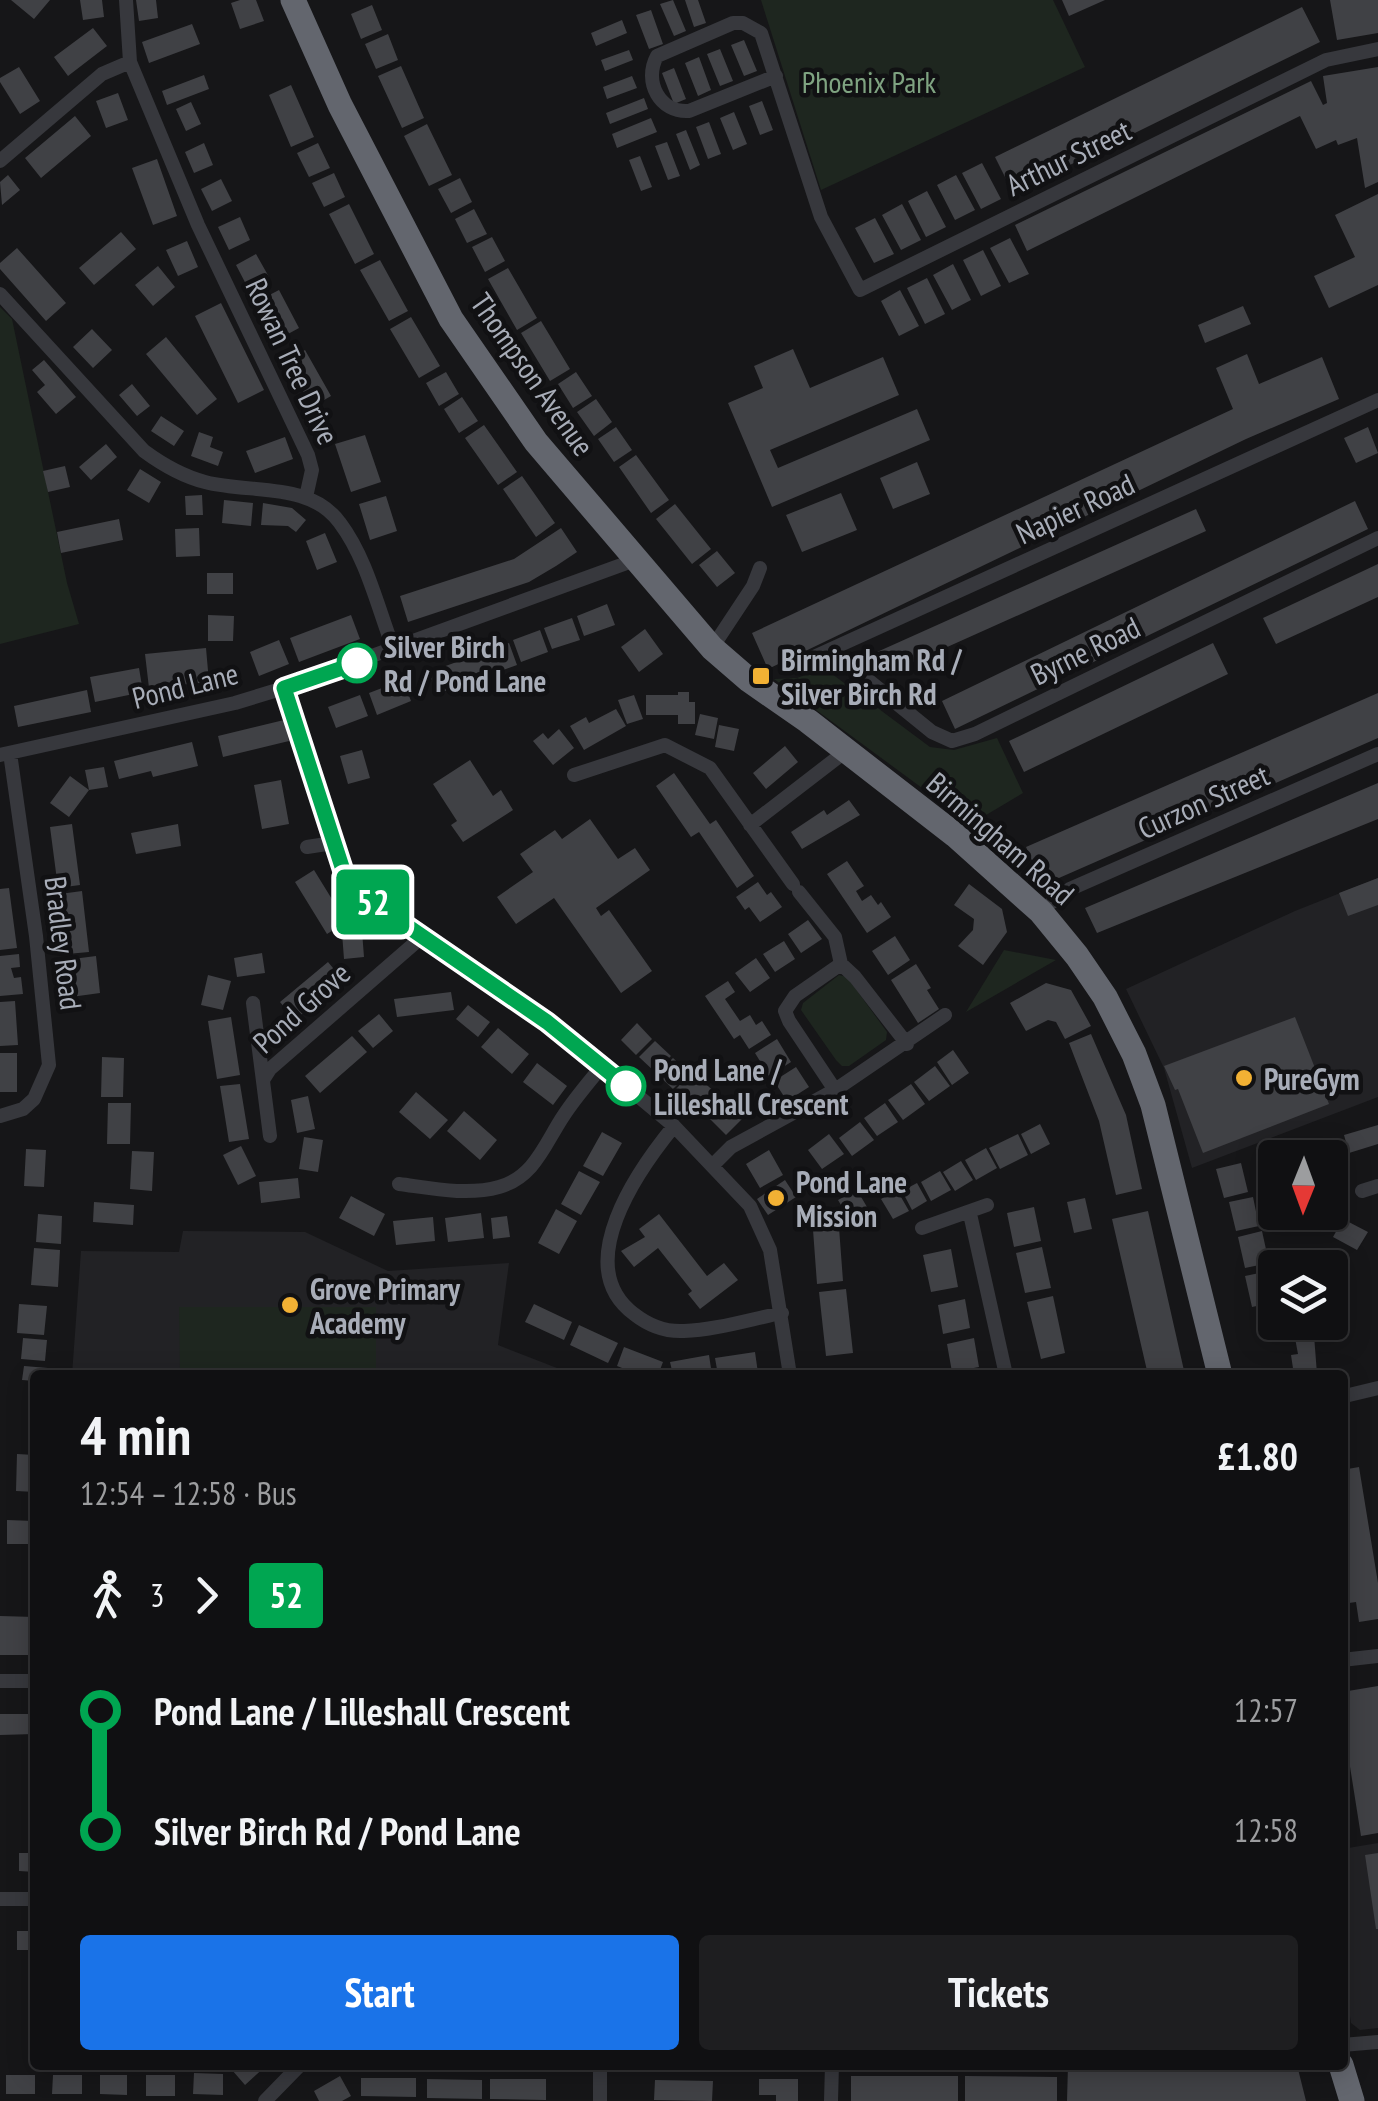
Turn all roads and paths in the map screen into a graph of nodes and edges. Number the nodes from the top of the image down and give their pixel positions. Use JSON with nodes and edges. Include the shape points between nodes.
{"nodes":[{"id":1,"x":126,"y":0,"type":"edge"},
{"id":2,"x":293,"y":0,"type":"edge"},
{"id":3,"x":1378,"y":49,"type":"edge"},
{"id":4,"x":130,"y":62,"type":"junction"},
{"id":5,"x":776,"y":76,"type":"junction"},
{"id":6,"x":0,"y":161,"type":"edge"},
{"id":7,"x":0,"y":294,"type":"edge"},
{"id":8,"x":1378,"y":400,"type":"edge"},
{"id":9,"x":306,"y":497,"type":"junction"},
{"id":10,"x":1378,"y":538,"type":"edge"},
{"id":11,"x":635,"y":560,"type":"junction"},
{"id":12,"x":760,"y":568,"type":"dead end"},
{"id":13,"x":712,"y":648,"type":"junction"},
{"id":14,"x":394,"y":650,"type":"junction"},
{"id":15,"x":830,"y":650,"type":"junction"},
{"id":16,"x":794,"y":666,"type":"dead end"},
{"id":17,"x":284,"y":688,"type":"junction"},
{"id":18,"x":808,"y":722,"type":"joint"},
{"id":19,"x":846,"y":751,"type":"junction"},
{"id":20,"x":5,"y":754,"type":"edge"},
{"id":21,"x":1378,"y":754,"type":"edge"},
{"id":22,"x":574,"y":775,"type":"dead end"},
{"id":23,"x":750,"y":825,"type":"junction"},
{"id":24,"x":333,"y":842,"type":"junction"},
{"id":25,"x":307,"y":846,"type":"dead end"},
{"id":26,"x":1052,"y":902,"type":"dead end"},
{"id":27,"x":423,"y":936,"type":"junction"},
{"id":28,"x":841,"y":964,"type":"junction"},
{"id":29,"x":253,"y":1003,"type":"dead end"},
{"id":30,"x":945,"y":1015,"type":"dead end"},
{"id":31,"x":907,"y":1044,"type":"junction"},
{"id":32,"x":602,"y":1066,"type":"junction"},
{"id":33,"x":262,"y":1080,"type":"junction"},
{"id":34,"x":836,"y":1090,"type":"junction"},
{"id":35,"x":0,"y":1116,"type":"edge"},
{"id":36,"x":674,"y":1126,"type":"junction"},
{"id":37,"x":270,"y":1136,"type":"dead end"},
{"id":38,"x":712,"y":1165,"type":"junction"},
{"id":39,"x":399,"y":1184,"type":"dead end"},
{"id":40,"x":1378,"y":1186,"type":"edge"},
{"id":41,"x":1362,"y":1191,"type":"dead end"},
{"id":42,"x":987,"y":1205,"type":"dead end"},
{"id":43,"x":970,"y":1214,"type":"junction"},
{"id":44,"x":922,"y":1228,"type":"dead end"},
{"id":45,"x":782,"y":1313,"type":"junction"},
{"id":46,"x":789,"y":1370,"type":"edge"},
{"id":47,"x":1005,"y":1370,"type":"edge"},
{"id":48,"x":1219,"y":1370,"type":"edge"},
{"id":49,"x":1378,"y":1388,"type":"edge"},
{"id":50,"x":1349,"y":1395,"type":"dead end"},
{"id":51,"x":1378,"y":1656,"type":"edge"},
{"id":52,"x":1348,"y":1659,"type":"edge"},
{"id":53,"x":0,"y":1681,"type":"edge"},
{"id":54,"x":30,"y":1681,"type":"edge"},
{"id":55,"x":0,"y":1899,"type":"edge"},
{"id":56,"x":30,"y":1899,"type":"edge"},
{"id":57,"x":1378,"y":2042,"type":"edge"},
{"id":58,"x":1348,"y":2044,"type":"edge"},
{"id":59,"x":295,"y":2070,"type":"edge"},
{"id":60,"x":600,"y":2070,"type":"edge"},
{"id":61,"x":832,"y":2070,"type":"edge"},
{"id":62,"x":1331,"y":2070,"type":"edge"},
{"id":63,"x":1342,"y":2070,"type":"edge"},
{"id":64,"x":265,"y":2101,"type":"edge"},
{"id":65,"x":600,"y":2101,"type":"edge"},
{"id":66,"x":831,"y":2101,"type":"edge"},
{"id":67,"x":1336,"y":2101,"type":"edge"},
{"id":68,"x":1352,"y":2101,"type":"edge"}],
"edges":[{"from":1,"to":4,"type":"street","name":"Rowan Tree Drive"},
{"from":2,"to":11,"type":"highway","name":"Thompson Avenue","via":[[451,319],[536,442]]},
{"from":3,"to":5,"type":"street","name":"Arthur Street","via":[[1326,60],[860,290],[821,217]]},
{"from":4,"to":6,"type":"street","via":[[102,74]]},
{"from":4,"to":9,"type":"street","name":"Rowan Tree Drive","via":[[198,226],[308,455]]},
{"from":5,"to":5,"type":"street","via":[[761,33],[733,23],[657,56],[652,78],[661,102],[677,112]]},
{"from":7,"to":9,"type":"street","via":[[131,438],[166,467],[217,485]]},
{"from":8,"to":15,"type":"street","name":"Napier Road"},
{"from":9,"to":14,"type":"street","via":[[332,513],[347,534]]},
{"from":10,"to":15,"type":"street","name":"Byrne Road","via":[[952,741]]},
{"from":11,"to":13,"type":"highway","name":"Thompson Avenue"},
{"from":11,"to":14,"type":"street"},
{"from":12,"to":13,"type":"street"},
{"from":13,"to":18,"type":"highway","name":"Thompson Avenue"},
{"from":14,"to":17,"type":"street"},
{"from":15,"to":16,"type":"street","name":"Napier Road"},
{"from":17,"to":20,"type":"street","name":"Pond Lane"},
{"from":17,"to":24,"type":"street","name":"Pond Lane"},
{"from":18,"to":19,"type":"highway","name":"Birmingham Road"},
{"from":19,"to":23,"type":"street"},
{"from":19,"to":48,"type":"highway","name":"Birmingham Road","via":[[1041,912],[1105,997],[1153,1104]]},
{"from":20,"to":35,"type":"street","name":"Bradley Road","via":[[36,936],[49,1065],[34,1100]]},
{"from":21,"to":26,"type":"street","name":"Curzon Street"},
{"from":22,"to":23,"type":"street","via":[[666,746],[710,768]]},
{"from":23,"to":28,"type":"street","via":[[835,936]]},
{"from":24,"to":25,"type":"street"},
{"from":24,"to":27,"type":"street","name":"Pond Lane","via":[[359,893]]},
{"from":27,"to":32,"type":"street","name":"Pond Lane"},
{"from":27,"to":33,"type":"street","name":"Pond Grove"},
{"from":28,"to":31,"type":"street"},
{"from":28,"to":34,"type":"street","via":[[794,996],[785,1011]]},
{"from":29,"to":33,"type":"street","name":"Pond Grove"},
{"from":30,"to":31,"type":"street"},
{"from":31,"to":34,"type":"street"},
{"from":32,"to":36,"type":"street","name":"Pond Lane"},
{"from":32,"to":39,"type":"street","via":[[526,1174],[476,1190]]},
{"from":33,"to":37,"type":"street","name":"Pond Grove"},
{"from":34,"to":38,"type":"street","via":[[731,1147]]},
{"from":36,"to":38,"type":"street","name":"Pond Lane"},
{"from":36,"to":45,"type":"street","via":[[611,1233],[606,1264],[617,1296],[643,1321],[683,1332]]},
{"from":38,"to":45,"type":"street","name":"Pond Lane","via":[[760,1225]]},
{"from":40,"to":41,"type":"street"},
{"from":42,"to":43,"type":"street"},
{"from":43,"to":44,"type":"street"},
{"from":43,"to":47,"type":"street"},
{"from":45,"to":46,"type":"street","name":"Pond Lane"},
{"from":49,"to":50,"type":"street"},
{"from":51,"to":52,"type":"street"},
{"from":53,"to":54,"type":"street"},
{"from":55,"to":56,"type":"street"},
{"from":57,"to":58,"type":"street"},
{"from":59,"to":64,"type":"street"},
{"from":60,"to":65,"type":"street"},
{"from":61,"to":66,"type":"street"},
{"from":62,"to":67,"type":"highway"},
{"from":63,"to":68,"type":"highway"}]}
